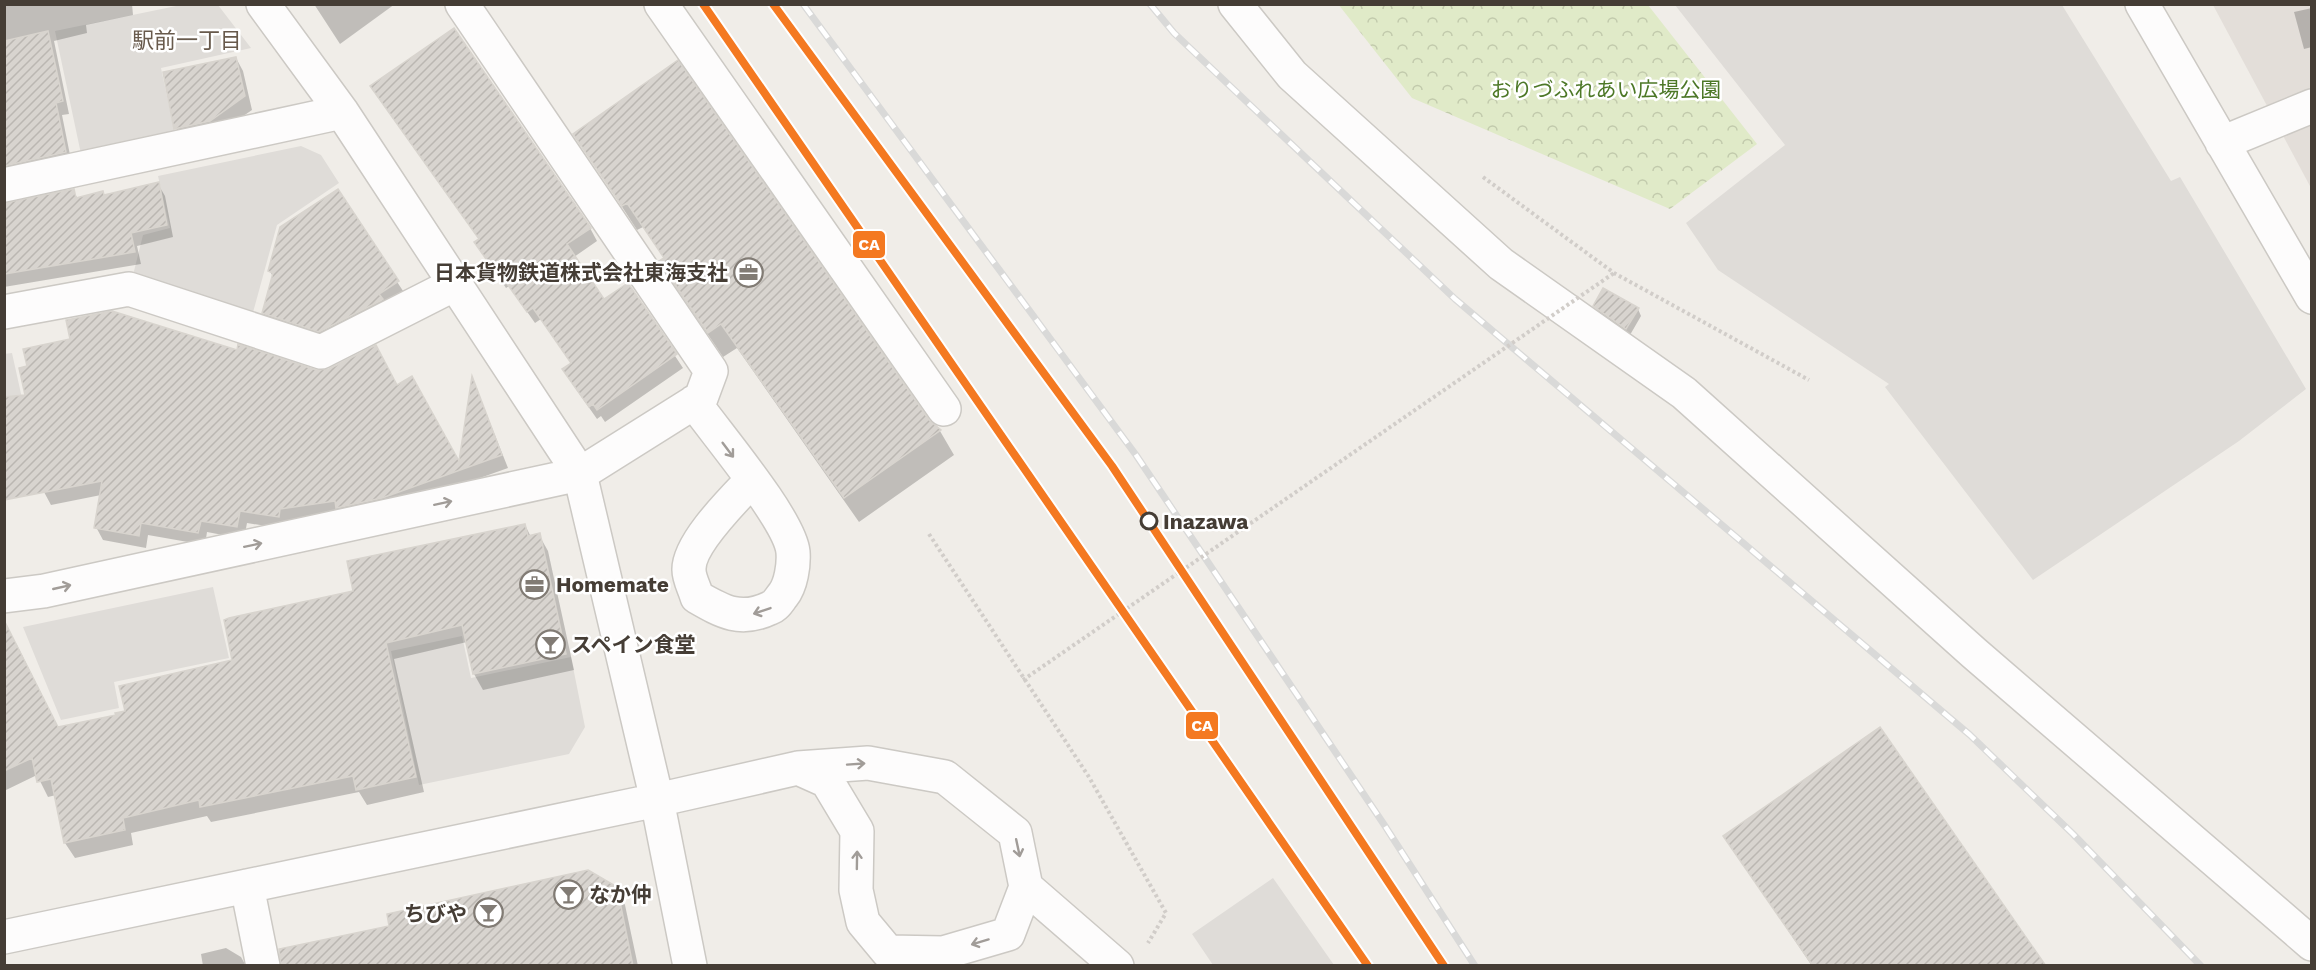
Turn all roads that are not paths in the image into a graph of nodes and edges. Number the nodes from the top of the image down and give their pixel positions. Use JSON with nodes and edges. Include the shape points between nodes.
{"nodes":[{"id":1,"x":263,"y":4,"type":"edge"},
{"id":2,"x":462,"y":4,"type":"edge"},
{"id":3,"x":661,"y":4,"type":"edge"},
{"id":4,"x":1236,"y":4,"type":"edge"},
{"id":5,"x":2142,"y":4,"type":"edge"},
{"id":6,"x":2312,"y":106,"type":"edge"},
{"id":7,"x":342,"y":112,"type":"junction"},
{"id":8,"x":2222,"y":143,"type":"junction"},
{"id":9,"x":4,"y":185,"type":"edge"},
{"id":10,"x":453,"y":285,"type":"junction"},
{"id":11,"x":2312,"y":297,"type":"edge"},
{"id":12,"x":4,"y":312,"type":"edge"},
{"id":13,"x":694,"y":402,"type":"junction"},
{"id":14,"x":944,"y":409,"type":"dead end"},
{"id":15,"x":580,"y":474,"type":"junction"},
{"id":16,"x":752,"y":480,"type":"dead end"},
{"id":17,"x":4,"y":596,"type":"edge"},
{"id":18,"x":798,"y":768,"type":"junction"},
{"id":19,"x":657,"y":800,"type":"junction"},
{"id":20,"x":247,"y":886,"type":"junction"},
{"id":21,"x":1026,"y":887,"type":"junction"},
{"id":22,"x":4,"y":937,"type":"edge"},
{"id":23,"x":2312,"y":944,"type":"edge"},
{"id":24,"x":263,"y":966,"type":"edge"},
{"id":25,"x":690,"y":966,"type":"edge"},
{"id":26,"x":1117,"y":966,"type":"edge"}],
"edges":[{"from":1,"to":7,"type":"street"},
{"from":2,"to":13,"type":"street","via":[[711,371],[701,398]]},
{"from":3,"to":14,"type":"street"},
{"from":4,"to":23,"type":"street","via":[[1292,75],[1501,264],[1684,393],[1974,653]]},
{"from":5,"to":8,"type":"street"},
{"from":6,"to":8,"type":"street"},
{"from":7,"to":9,"type":"street"},
{"from":7,"to":10,"type":"street"},
{"from":8,"to":11,"type":"street"},
{"from":10,"to":12,"type":"street","via":[[321,352],[129,289]]},
{"from":10,"to":15,"type":"street"},
{"from":13,"to":15,"type":"street"},
{"from":13,"to":16,"type":"street","one_way":true},
{"from":17,"to":15,"type":"street","one_way":true,"via":[[44,591]]},
{"from":15,"to":19,"type":"street"},
{"from":18,"to":19,"type":"street"},
{"from":18,"to":21,"type":"street","one_way":true,"via":[[868,763],[945,777],[1015,833]]},
{"from":21,"to":18,"type":"street","one_way":true,"via":[[1008,934],[943,953],[888,952],[863,922],[856,890],[857,831],[827,781]]},
{"from":19,"to":20,"type":"street"},
{"from":19,"to":25,"type":"street"},
{"from":20,"to":22,"type":"street"},
{"from":20,"to":24,"type":"street"},
{"from":21,"to":26,"type":"street"}]}
